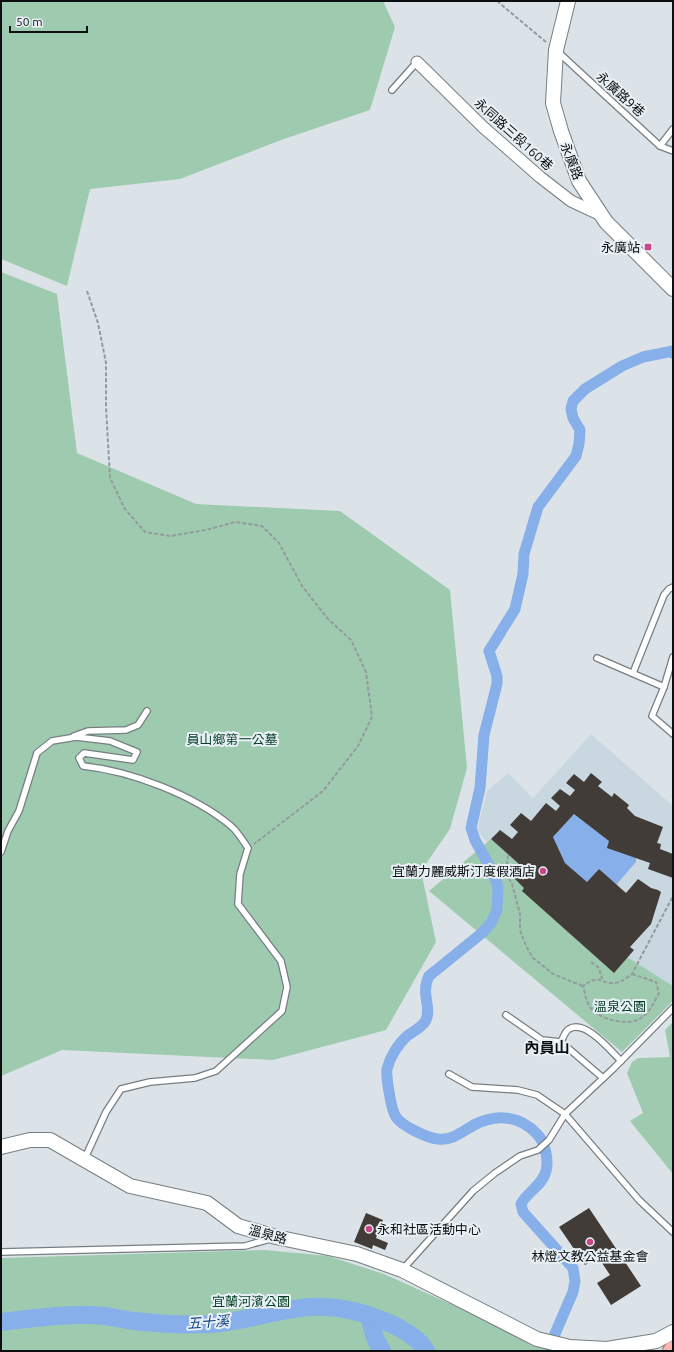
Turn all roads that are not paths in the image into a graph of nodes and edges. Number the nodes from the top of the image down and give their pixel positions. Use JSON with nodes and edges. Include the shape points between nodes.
{"nodes":[{"id":1,"x":568,"y":1,"type":"edge"},
{"id":2,"x":556,"y":50,"type":"junction"},
{"id":3,"x":417,"y":62,"type":"joint"},
{"id":4,"x":392,"y":90,"type":"dead end"},
{"id":5,"x":673,"y":129,"type":"edge"},
{"id":6,"x":660,"y":146,"type":"junction"},
{"id":7,"x":673,"y":151,"type":"edge"},
{"id":8,"x":601,"y":215,"type":"junction"},
{"id":9,"x":673,"y":289,"type":"edge"},
{"id":10,"x":673,"y":588,"type":"edge"},
{"id":11,"x":673,"y":657,"type":"edge"},
{"id":12,"x":597,"y":658,"type":"dead end"},
{"id":13,"x":633,"y":673,"type":"junction"},
{"id":14,"x":664,"y":687,"type":"junction"},
{"id":15,"x":147,"y":711,"type":"dead end"},
{"id":16,"x":673,"y":734,"type":"edge"},
{"id":17,"x":66,"y":738,"type":"junction"},
{"id":18,"x":1,"y":852,"type":"edge"},
{"id":19,"x":673,"y":1008,"type":"edge"},
{"id":20,"x":506,"y":1016,"type":"dead end"},
{"id":21,"x":561,"y":1042,"type":"junction"},
{"id":22,"x":621,"y":1061,"type":"junction"},
{"id":23,"x":449,"y":1074,"type":"dead end"},
{"id":24,"x":603,"y":1078,"type":"junction"},
{"id":25,"x":565,"y":1114,"type":"junction"},
{"id":26,"x":1,"y":1147,"type":"edge"},
{"id":27,"x":85,"y":1158,"type":"junction"},
{"id":28,"x":673,"y":1232,"type":"edge"},
{"id":29,"x":276,"y":1237,"type":"junction"},
{"id":30,"x":1,"y":1252,"type":"edge"},
{"id":31,"x":402,"y":1270,"type":"junction"},
{"id":32,"x":673,"y":1332,"type":"edge"}],
"edges":[{"from":1,"to":2,"type":"street","name":"永廣路"},
{"from":2,"to":6,"type":"lane","name":"永廣路9巷"},
{"from":2,"to":8,"type":"street","name":"永廣路","via":[[553,103],[579,181]]},
{"from":3,"to":4,"type":"lane"},
{"from":3,"to":8,"type":"street","name":"永同路三段160巷","via":[[483,127],[540,177],[571,201]]},
{"from":5,"to":6,"type":"lane"},
{"from":6,"to":7,"type":"lane","name":"永廣路9巷"},
{"from":8,"to":9,"type":"street","name":"永廣路"},
{"from":10,"to":13,"type":"lane","via":[[664,595]]},
{"from":11,"to":14,"type":"lane"},
{"from":12,"to":13,"type":"lane"},
{"from":13,"to":14,"type":"lane"},
{"from":14,"to":16,"type":"lane","via":[[652,716]]},
{"from":15,"to":17,"type":"lane","via":[[138,725],[126,730],[88,731]]},
{"from":17,"to":18,"type":"lane","via":[[52,741],[38,753],[19,811],[8,831]]},
{"from":17,"to":27,"type":"lane","via":[[110,741],[137,752],[133,760],[84,753],[78,758],[83,766],[102,768],[186,796],[232,827],[248,848],[240,874],[238,904],[281,961],[287,987],[282,1011],[216,1071],[195,1078],[150,1082],[122,1089],[106,1112]]},
{"from":19,"to":22,"type":"lane"},
{"from":20,"to":21,"type":"lane","via":[[542,1040]]},
{"from":21,"to":22,"type":"lane","via":[[567,1030],[574,1026],[585,1028]]},
{"from":21,"to":24,"type":"lane"},
{"from":22,"to":24,"type":"lane"},
{"from":23,"to":25,"type":"lane","via":[[472,1087],[518,1090],[537,1095]]},
{"from":24,"to":25,"type":"lane"},
{"from":25,"to":28,"type":"lane","via":[[639,1200]]},
{"from":25,"to":31,"type":"lane","via":[[549,1140],[538,1150],[520,1156],[495,1172],[473,1191]]},
{"from":26,"to":27,"type":"street","name":"溫泉路","via":[[30,1140],[50,1140]]},
{"from":27,"to":29,"type":"street","name":"溫泉路","via":[[130,1186],[207,1203],[238,1226]]},
{"from":29,"to":30,"type":"lane","via":[[245,1246]]},
{"from":29,"to":31,"type":"street","name":"溫泉路","via":[[357,1254]]},
{"from":31,"to":32,"type":"street","name":"溫泉路","via":[[537,1339],[570,1347],[607,1348],[634,1345],[656,1341]]}]}
